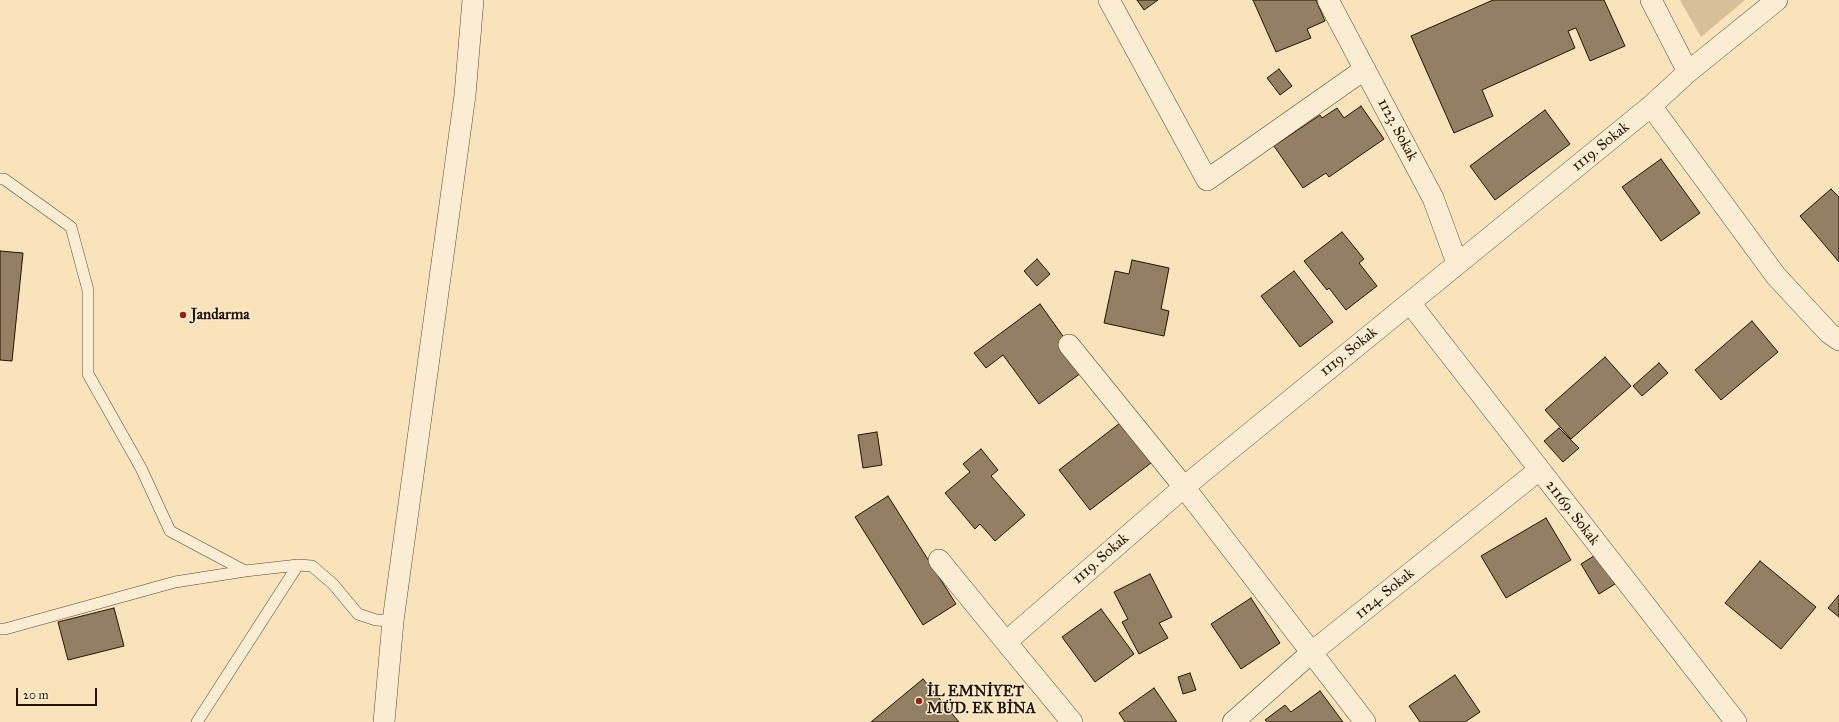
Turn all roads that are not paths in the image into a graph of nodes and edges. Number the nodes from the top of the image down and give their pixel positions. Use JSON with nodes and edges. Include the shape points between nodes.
{"nodes":[{"id":1,"x":473,"y":0,"type":"edge"},
{"id":2,"x":1109,"y":0,"type":"edge"},
{"id":3,"x":1328,"y":0,"type":"edge"},
{"id":4,"x":1651,"y":0,"type":"edge"},
{"id":5,"x":1777,"y":0,"type":"edge"},
{"id":6,"x":1365,"y":69,"type":"junction"},
{"id":7,"x":1688,"y":72,"type":"junction"},
{"id":8,"x":1651,"y":106,"type":"junction"},
{"id":9,"x":0,"y":179,"type":"edge"},
{"id":10,"x":1457,"y":263,"type":"junction"},
{"id":11,"x":1410,"y":303,"type":"junction"},
{"id":12,"x":1836,"y":333,"type":"edge"},
{"id":13,"x":1069,"y":345,"type":"dead end"},
{"id":14,"x":1539,"y":470,"type":"junction"},
{"id":15,"x":1184,"y":487,"type":"junction"},
{"id":16,"x":939,"y":560,"type":"dead end"},
{"id":17,"x":298,"y":565,"type":"junction"},
{"id":18,"x":245,"y":571,"type":"junction"},
{"id":19,"x":393,"y":621,"type":"junction"},
{"id":20,"x":0,"y":628,"type":"edge"},
{"id":21,"x":1006,"y":642,"type":"junction"},
{"id":22,"x":1312,"y":652,"type":"junction"},
{"id":23,"x":197,"y":722,"type":"edge"},
{"id":24,"x":384,"y":722,"type":"edge"},
{"id":25,"x":1072,"y":722,"type":"edge"},
{"id":26,"x":1233,"y":722,"type":"edge"},
{"id":27,"x":1365,"y":722,"type":"edge"},
{"id":28,"x":1736,"y":722,"type":"edge"}],
"edges":[{"from":1,"to":19,"type":"street","via":[[465,95]]},
{"from":2,"to":6,"type":"street","via":[[1207,180]]},
{"from":3,"to":6,"type":"street","name":"1123. Sokak"},
{"from":4,"to":7,"type":"street"},
{"from":5,"to":7,"type":"street","name":"1119. Sokak"},
{"from":6,"to":10,"type":"street","name":"1123. Sokak","via":[[1433,198]]},
{"from":7,"to":8,"type":"street","name":"1119. Sokak"},
{"from":8,"to":10,"type":"street","name":"1119. Sokak"},
{"from":8,"to":12,"type":"street","via":[[1776,276]]},
{"from":9,"to":18,"type":"lane","via":[[4,179],[71,227],[88,290],[88,374],[141,468],[170,532]]},
{"from":10,"to":11,"type":"street","name":"1119. Sokak"},
{"from":11,"to":14,"type":"street","name":"21169. Sokak"},
{"from":11,"to":15,"type":"street","name":"1119. Sokak"},
{"from":13,"to":15,"type":"street"},
{"from":14,"to":22,"type":"street","name":"1124. Sokak"},
{"from":14,"to":28,"type":"street","name":"21169. Sokak"},
{"from":15,"to":21,"type":"street","name":"1119. Sokak"},
{"from":15,"to":22,"type":"street"},
{"from":16,"to":21,"type":"street"},
{"from":17,"to":18,"type":"lane"},
{"from":17,"to":19,"type":"lane","via":[[312,566],[333,584],[358,614],[376,620]]},
{"from":17,"to":23,"type":"lane"},
{"from":18,"to":20,"type":"lane","via":[[175,582],[5,629]]},
{"from":19,"to":24,"type":"street"},
{"from":21,"to":25,"type":"street"},
{"from":22,"to":26,"type":"street","name":"1124. Sokak"},
{"from":22,"to":27,"type":"street"}]}
